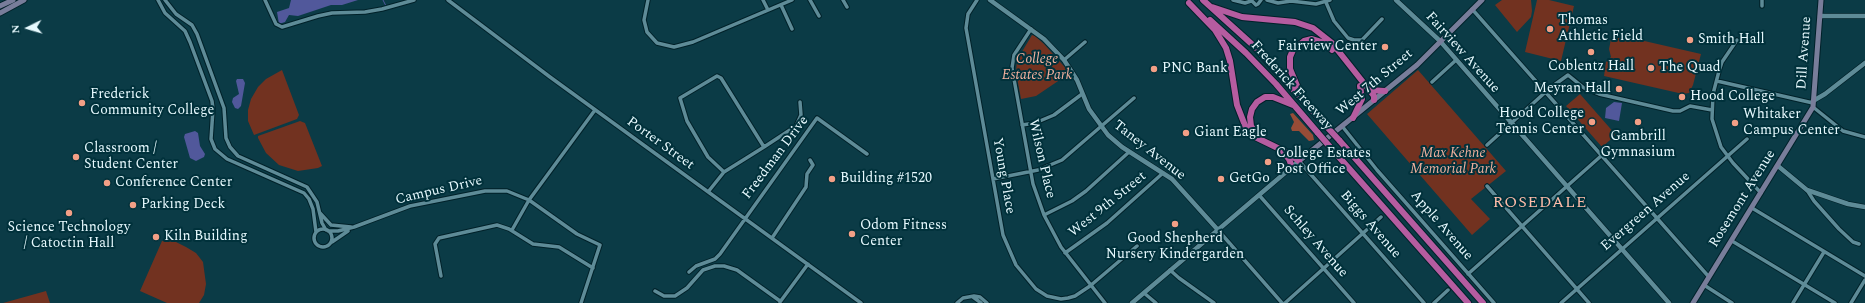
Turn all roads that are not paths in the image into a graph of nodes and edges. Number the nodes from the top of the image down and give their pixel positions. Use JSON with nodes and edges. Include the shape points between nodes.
{"nodes":[{"id":1,"x":13,"y":0,"type":"edge"},
{"id":2,"x":24,"y":0,"type":"edge"},
{"id":3,"x":158,"y":0,"type":"edge"},
{"id":4,"x":165,"y":0,"type":"edge"},
{"id":5,"x":265,"y":0,"type":"edge"},
{"id":6,"x":414,"y":0,"type":"edge"},
{"id":7,"x":448,"y":0,"type":"edge"},
{"id":8,"x":648,"y":0,"type":"edge"},
{"id":9,"x":763,"y":0,"type":"edge"},
{"id":10,"x":792,"y":0,"type":"edge"},
{"id":11,"x":810,"y":0,"type":"edge"},
{"id":12,"x":843,"y":0,"type":"edge"},
{"id":13,"x":977,"y":0,"type":"edge"},
{"id":14,"x":990,"y":0,"type":"edge"},
{"id":15,"x":1204,"y":0,"type":"edge"},
{"id":16,"x":1234,"y":0,"type":"edge"},
{"id":17,"x":1251,"y":0,"type":"edge"},
{"id":18,"x":1260,"y":0,"type":"edge"},
{"id":19,"x":1267,"y":0,"type":"edge"},
{"id":20,"x":1330,"y":0,"type":"edge"},
{"id":21,"x":1396,"y":0,"type":"edge"},
{"id":22,"x":1482,"y":0,"type":"edge"},
{"id":23,"x":1762,"y":0,"type":"edge"},
{"id":24,"x":1821,"y":0,"type":"edge"},
{"id":25,"x":1325,"y":1,"type":"edge"},
{"id":26,"x":1187,"y":2,"type":"edge"},
{"id":27,"x":781,"y":5,"type":"junction"},
{"id":28,"x":0,"y":6,"type":"edge"},
{"id":29,"x":1762,"y":6,"type":"dead end"},
{"id":30,"x":847,"y":7,"type":"dead end"},
{"id":31,"x":1212,"y":7,"type":"junction"},
{"id":32,"x":1472,"y":9,"type":"junction"},
{"id":33,"x":768,"y":10,"type":"junction"},
{"id":34,"x":0,"y":13,"type":"edge"},
{"id":35,"x":819,"y":16,"type":"dead end"},
{"id":36,"x":1820,"y":16,"type":"junction"},
{"id":37,"x":1865,"y":16,"type":"edge"},
{"id":38,"x":1382,"y":19,"type":"dead end"},
{"id":39,"x":792,"y":29,"type":"dead end"},
{"id":40,"x":1031,"y":29,"type":"junction"},
{"id":41,"x":1737,"y":40,"type":"dead end"},
{"id":42,"x":1440,"y":41,"type":"junction"},
{"id":43,"x":1085,"y":42,"type":"dead end"},
{"id":44,"x":1064,"y":60,"type":"junction"},
{"id":45,"x":1455,"y":61,"type":"junction"},
{"id":46,"x":1864,"y":65,"type":"edge"},
{"id":47,"x":1717,"y":81,"type":"junction"},
{"id":48,"x":1432,"y":82,"type":"dead end"},
{"id":49,"x":1360,"y":86,"type":"junction"},
{"id":50,"x":218,"y":90,"type":"junction"},
{"id":51,"x":1369,"y":90,"type":"junction"},
{"id":52,"x":1385,"y":91,"type":"junction"},
{"id":53,"x":1545,"y":92,"type":"junction"},
{"id":54,"x":209,"y":93,"type":"junction"},
{"id":55,"x":1082,"y":94,"type":"junction"},
{"id":56,"x":1134,"y":98,"type":"dead end"},
{"id":57,"x":1374,"y":100,"type":"junction"},
{"id":58,"x":1305,"y":101,"type":"junction"},
{"id":59,"x":800,"y":102,"type":"dead end"},
{"id":60,"x":1813,"y":104,"type":"junction"},
{"id":61,"x":1297,"y":108,"type":"junction"},
{"id":62,"x":595,"y":110,"type":"junction"},
{"id":63,"x":1712,"y":110,"type":"junction"},
{"id":64,"x":1353,"y":118,"type":"junction"},
{"id":65,"x":1510,"y":123,"type":"junction"},
{"id":66,"x":1022,"y":126,"type":"junction"},
{"id":67,"x":1342,"y":126,"type":"junction"},
{"id":68,"x":1101,"y":127,"type":"junction"},
{"id":69,"x":1747,"y":138,"type":"dead end"},
{"id":70,"x":1865,"y":138,"type":"edge"},
{"id":71,"x":1487,"y":145,"type":"dead end"},
{"id":72,"x":764,"y":147,"type":"junction"},
{"id":73,"x":1282,"y":151,"type":"junction"},
{"id":74,"x":1129,"y":152,"type":"junction"},
{"id":75,"x":867,"y":154,"type":"dead end"},
{"id":76,"x":1601,"y":156,"type":"junction"},
{"id":77,"x":1728,"y":156,"type":"junction"},
{"id":78,"x":810,"y":160,"type":"dead end"},
{"id":79,"x":1299,"y":161,"type":"junction"},
{"id":80,"x":1778,"y":166,"type":"junction"},
{"id":81,"x":1292,"y":168,"type":"junction"},
{"id":82,"x":724,"y":172,"type":"junction"},
{"id":83,"x":1031,"y":172,"type":"junction"},
{"id":84,"x":1163,"y":174,"type":"junction"},
{"id":85,"x":993,"y":180,"type":"junction"},
{"id":86,"x":1487,"y":186,"type":"dead end"},
{"id":87,"x":1566,"y":187,"type":"junction"},
{"id":88,"x":1807,"y":190,"type":"junction"},
{"id":89,"x":708,"y":192,"type":"junction"},
{"id":90,"x":1761,"y":193,"type":"junction"},
{"id":91,"x":1259,"y":195,"type":"junction"},
{"id":92,"x":529,"y":200,"type":"junction"},
{"id":93,"x":1865,"y":207,"type":"edge"},
{"id":94,"x":1752,"y":208,"type":"junction"},
{"id":95,"x":320,"y":213,"type":"junction"},
{"id":96,"x":1044,"y":215,"type":"junction"},
{"id":97,"x":1381,"y":217,"type":"dead end"},
{"id":98,"x":744,"y":218,"type":"junction"},
{"id":99,"x":1656,"y":218,"type":"junction"},
{"id":100,"x":1522,"y":226,"type":"junction"},
{"id":101,"x":354,"y":227,"type":"junction"},
{"id":102,"x":327,"y":230,"type":"junction"},
{"id":103,"x":512,"y":230,"type":"junction"},
{"id":104,"x":1218,"y":230,"type":"junction"},
{"id":105,"x":316,"y":232,"type":"junction"},
{"id":106,"x":1363,"y":234,"type":"junction"},
{"id":107,"x":772,"y":238,"type":"junction"},
{"id":108,"x":1732,"y":240,"type":"junction"},
{"id":109,"x":331,"y":243,"type":"junction"},
{"id":110,"x":1859,"y":244,"type":"dead end"},
{"id":111,"x":1138,"y":246,"type":"dead end"},
{"id":112,"x":1621,"y":249,"type":"junction"},
{"id":113,"x":1824,"y":252,"type":"junction"},
{"id":114,"x":1065,"y":253,"type":"junction"},
{"id":115,"x":808,"y":264,"type":"junction"},
{"id":116,"x":592,"y":268,"type":"junction"},
{"id":117,"x":1324,"y":268,"type":"junction"},
{"id":118,"x":1170,"y":270,"type":"junction"},
{"id":119,"x":689,"y":272,"type":"dead end"},
{"id":120,"x":1468,"y":274,"type":"junction"},
{"id":121,"x":441,"y":276,"type":"dead end"},
{"id":122,"x":1865,"y":276,"type":"edge"},
{"id":123,"x":1709,"y":277,"type":"junction"},
{"id":124,"x":1865,"y":280,"type":"edge"},
{"id":125,"x":1804,"y":284,"type":"junction"},
{"id":126,"x":1704,"y":285,"type":"junction"},
{"id":127,"x":1090,"y":286,"type":"junction"},
{"id":128,"x":1577,"y":289,"type":"junction"},
{"id":129,"x":1448,"y":290,"type":"dead end"},
{"id":130,"x":655,"y":291,"type":"dead end"},
{"id":131,"x":1144,"y":293,"type":"junction"},
{"id":132,"x":970,"y":296,"type":"junction"},
{"id":133,"x":780,"y":302,"type":"edge"},
{"id":134,"x":581,"y":303,"type":"edge"},
{"id":135,"x":861,"y":303,"type":"edge"},
{"id":136,"x":957,"y":303,"type":"edge"},
{"id":137,"x":981,"y":303,"type":"edge"},
{"id":138,"x":987,"y":303,"type":"edge"},
{"id":139,"x":1105,"y":303,"type":"edge"},
{"id":140,"x":1132,"y":303,"type":"edge"},
{"id":141,"x":1156,"y":303,"type":"edge"},
{"id":142,"x":1214,"y":303,"type":"edge"},
{"id":143,"x":1283,"y":303,"type":"edge"},
{"id":144,"x":1354,"y":303,"type":"edge"},
{"id":145,"x":1424,"y":303,"type":"edge"},
{"id":146,"x":1434,"y":303,"type":"edge"},
{"id":147,"x":1468,"y":303,"type":"edge"},
{"id":148,"x":1483,"y":303,"type":"edge"},
{"id":149,"x":1494,"y":303,"type":"edge"},
{"id":150,"x":1561,"y":303,"type":"edge"},
{"id":151,"x":1589,"y":303,"type":"edge"},
{"id":152,"x":1669,"y":303,"type":"edge"},
{"id":153,"x":1693,"y":303,"type":"edge"},
{"id":154,"x":1732,"y":303,"type":"edge"},
{"id":155,"x":1793,"y":303,"type":"edge"},
{"id":156,"x":1835,"y":303,"type":"edge"},
{"id":157,"x":1851,"y":303,"type":"edge"}],
"edges":[{"from":1,"to":28,"type":"main road"},
{"from":2,"to":34,"type":"main road"},
{"from":3,"to":54,"type":"street","via":[[165,13],[187,34]]},
{"from":4,"to":50,"type":"street","via":[[171,9],[195,30]]},
{"from":5,"to":6,"type":"street","via":[[276,24],[282,26],[332,13],[382,10]]},
{"from":7,"to":62,"type":"street","name":"Porter Street"},
{"from":8,"to":33,"type":"street","via":[[644,20],[647,32],[657,43],[667,47],[681,46]]},
{"from":9,"to":33,"type":"street"},
{"from":10,"to":27,"type":"street"},
{"from":11,"to":35,"type":"street"},
{"from":12,"to":30,"type":"street"},
{"from":13,"to":85,"type":"street","name":"Young Place","via":[[968,14],[966,28]]},
{"from":14,"to":40,"type":"street","name":"Taney Avenue"},
{"from":15,"to":31,"type":"highway","name":"Frederick Freeway"},
{"from":16,"to":17,"type":"street","via":[[1244,3]]},
{"from":17,"to":18,"type":"street","via":[[1257,4]]},
{"from":19,"to":25,"type":"street","via":[[1278,3],[1291,1],[1316,4]]},
{"from":20,"to":25,"type":"street"},
{"from":21,"to":42,"type":"street","name":"Fairview Avenue"},
{"from":22,"to":32,"type":"main road","name":"West 7th Street"},
{"from":23,"to":29,"type":"street"},
{"from":24,"to":36,"type":"main road","name":"Dill Avenue"},
{"from":25,"to":38,"type":"street","via":[[1334,20],[1348,38],[1354,40],[1362,40]]},
{"from":26,"to":61,"type":"highway","name":"Frederick Freeway","via":[[1246,53]]},
{"from":26,"to":73,"type":"highway","via":[[1215,30],[1226,48],[1237,105],[1246,128],[1255,137]]},
{"from":27,"to":33,"type":"street"},
{"from":27,"to":39,"type":"street"},
{"from":31,"to":51,"type":"highway","via":[[1242,17],[1295,22],[1313,28],[1332,43]]},
{"from":31,"to":58,"type":"highway","name":"Frederick Freeway","via":[[1255,47]]},
{"from":32,"to":42,"type":"main road","name":"West 7th Street"},
{"from":32,"to":53,"type":"street"},
{"from":36,"to":37,"type":"street"},
{"from":36,"to":60,"type":"main road","name":"Dill Avenue"},
{"from":40,"to":44,"type":"street","name":"Taney Avenue"},
{"from":40,"to":66,"type":"street","name":"Wilson Place","via":[[1014,55],[1012,68]]},
{"from":41,"to":47,"type":"street","via":[[1722,62]]},
{"from":42,"to":45,"type":"street","name":"Fairview Avenue"},
{"from":42,"to":52,"type":"main road","name":"West 7th Street","via":[[1417,65]]},
{"from":43,"to":44,"type":"street"},
{"from":44,"to":55,"type":"street","name":"Taney Avenue","via":[[1077,80]]},
{"from":45,"to":48,"type":"street"},
{"from":45,"to":65,"type":"street","name":"Fairview Avenue"},
{"from":46,"to":60,"type":"street"},
{"from":47,"to":60,"type":"street"},
{"from":47,"to":63,"type":"street"},
{"from":49,"to":57,"type":"highway"},
{"from":49,"to":58,"type":"highway","via":[[1329,46],[1321,41],[1307,40],[1299,43],[1293,50],[1289,61],[1293,78]]},
{"from":49,"to":64,"type":"highway","via":[[1362,100]]},
{"from":50,"to":54,"type":"street"},
{"from":50,"to":95,"type":"street","via":[[224,108],[226,138],[230,147],[238,156],[307,187],[315,198]]},
{"from":51,"to":52,"type":"highway"},
{"from":51,"to":57,"type":"highway"},
{"from":52,"to":57,"type":"main road","name":"West 7th Street"},
{"from":53,"to":63,"type":"street","via":[[1568,75],[1593,93],[1673,111],[1690,106]]},
{"from":53,"to":65,"type":"street"},
{"from":53,"to":76,"type":"street"},
{"from":54,"to":105,"type":"street","via":[[213,109],[211,139],[215,149],[227,159],[304,193],[313,209]]},
{"from":55,"to":66,"type":"street","via":[[1054,115]]},
{"from":55,"to":68,"type":"street","name":"Taney Avenue"},
{"from":56,"to":68,"type":"street"},
{"from":57,"to":64,"type":"main road","name":"West 7th Street"},
{"from":58,"to":148,"type":"highway","name":"Frederick Freeway","bridge":true},
{"from":59,"to":72,"type":"street","via":[[801,114],[796,126]]},
{"from":60,"to":70,"type":"street","via":[[1843,131]]},
{"from":60,"to":80,"type":"main road","name":"Rosemont Avenue"},
{"from":61,"to":79,"type":"highway","via":[[1278,98],[1265,97],[1254,106],[1250,120],[1257,134],[1292,151]]},
{"from":61,"to":147,"type":"highway","name":"Frederick Freeway","bridge":true},
{"from":62,"to":89,"type":"street","name":"Porter Street"},
{"from":62,"to":92,"type":"street"},
{"from":63,"to":77,"type":"street","via":[[1717,139]]},
{"from":64,"to":67,"type":"main road","name":"West 7th Street"},
{"from":65,"to":71,"type":"street"},
{"from":65,"to":87,"type":"street","name":"Fairview Avenue"},
{"from":66,"to":83,"type":"street","name":"Wilson Place"},
{"from":67,"to":79,"type":"main road","name":"West 7th Street"},
{"from":67,"to":120,"type":"street","name":"Apple Avenue"},
{"from":68,"to":74,"type":"street","name":"Taney Avenue"},
{"from":68,"to":83,"type":"street","via":[[1062,160]]},
{"from":69,"to":77,"type":"street","name":"Evergreen Avenue"},
{"from":72,"to":82,"type":"street"},
{"from":72,"to":82,"type":"street","via":[[721,78],[715,76],[680,98],[684,116],[690,127],[708,157]]},
{"from":73,"to":79,"type":"highway"},
{"from":73,"to":81,"type":"highway"},
{"from":74,"to":84,"type":"street","name":"Taney Avenue"},
{"from":74,"to":96,"type":"street","via":[[1086,191]]},
{"from":75,"to":98,"type":"street","name":"Freedman Drive","via":[[817,118]]},
{"from":76,"to":87,"type":"street"},
{"from":76,"to":99,"type":"street"},
{"from":77,"to":90,"type":"street"},
{"from":77,"to":99,"type":"street","name":"Evergreen Avenue"},
{"from":78,"to":107,"type":"street","name":"Freedman Drive","via":[[814,163],[808,174],[806,187]]},
{"from":79,"to":81,"type":"street","name":"West 7th Street"},
{"from":79,"to":106,"type":"street","name":"Biggs Avenue"},
{"from":80,"to":88,"type":"street"},
{"from":80,"to":90,"type":"main road","name":"Rosemont Avenue"},
{"from":81,"to":91,"type":"street","name":"West 7th Street"},
{"from":82,"to":89,"type":"street"},
{"from":83,"to":85,"type":"street"},
{"from":83,"to":96,"type":"street","name":"Wilson Place"},
{"from":84,"to":104,"type":"street","name":"Taney Avenue","via":[[1175,183]]},
{"from":84,"to":114,"type":"street","name":"West 9th Street","via":[[1107,223]]},
{"from":85,"to":127,"type":"street","name":"Young Place","via":[[1007,246],[1016,265],[1031,284],[1047,296],[1061,299],[1075,296]]},
{"from":86,"to":100,"type":"street"},
{"from":87,"to":100,"type":"street"},
{"from":87,"to":112,"type":"street","name":"Fairview Avenue"},
{"from":88,"to":93,"type":"street"},
{"from":88,"to":110,"type":"street","via":[[1839,229]]},
{"from":89,"to":98,"type":"street","name":"Porter Street"},
{"from":90,"to":94,"type":"main road","name":"Rosemont Avenue"},
{"from":91,"to":104,"type":"street","name":"West 7th Street"},
{"from":91,"to":117,"type":"street","name":"Schley Avenue"},
{"from":92,"to":101,"type":"street","name":"Campus Drive","via":[[507,191],[485,191],[410,206]]},
{"from":92,"to":103,"type":"street"},
{"from":92,"to":116,"type":"street","name":"Campus Drive","via":[[578,234],[600,245]]},
{"from":94,"to":108,"type":"main road","name":"Rosemont Avenue"},
{"from":94,"to":113,"type":"street"},
{"from":95,"to":101,"type":"street","name":"Campus Drive","via":[[331,225]]},
{"from":95,"to":102,"type":"street"},
{"from":96,"to":114,"type":"street","name":"Wilson Place"},
{"from":97,"to":106,"type":"street"},
{"from":98,"to":107,"type":"street","name":"Porter Street"},
{"from":98,"to":119,"type":"street","via":[[715,259],[696,266]]},
{"from":99,"to":112,"type":"street","name":"Evergreen Avenue"},
{"from":99,"to":123,"type":"street"},
{"from":100,"to":120,"type":"street"},
{"from":100,"to":128,"type":"street"},
{"from":101,"to":102,"type":"street","name":"Campus Drive","via":[[338,231]]},
{"from":101,"to":109,"type":"street","name":"Campus Drive"},
{"from":102,"to":105,"type":"street"},
{"from":102,"to":109,"type":"street","via":[[332,236]]},
{"from":103,"to":116,"type":"street","via":[[533,244],[559,247]]},
{"from":103,"to":121,"type":"street","via":[[497,226],[439,238],[435,244]]},
{"from":104,"to":118,"type":"street","name":"West 7th Street"},
{"from":104,"to":143,"type":"street","name":"Taney Avenue"},
{"from":105,"to":109,"type":"street","via":[[314,240],[317,246],[324,248]]},
{"from":106,"to":117,"type":"street"},
{"from":106,"to":145,"type":"street","name":"Biggs Avenue"},
{"from":107,"to":115,"type":"street","name":"Porter Street"},
{"from":108,"to":123,"type":"main road","name":"Rosemont Avenue"},
{"from":108,"to":125,"type":"street"},
{"from":111,"to":127,"type":"street","name":"Young Place"},
{"from":112,"to":128,"type":"street","name":"Evergreen Avenue"},
{"from":112,"to":152,"type":"street","name":"Fairview Avenue"},
{"from":113,"to":122,"type":"street"},
{"from":113,"to":125,"type":"street"},
{"from":114,"to":127,"type":"street","name":"Wilson Place"},
{"from":115,"to":133,"type":"street"},
{"from":115,"to":135,"type":"street","name":"Porter Street"},
{"from":116,"to":134,"type":"street"},
{"from":117,"to":143,"type":"street"},
{"from":117,"to":144,"type":"street","name":"Schley Avenue"},
{"from":118,"to":131,"type":"street","name":"West 7th Street"},
{"from":118,"to":142,"type":"street"},
{"from":120,"to":149,"type":"street","name":"Apple Avenue"},
{"from":123,"to":126,"type":"main road","name":"Rosemont Avenue"},
{"from":124,"to":157,"type":"street"},
{"from":125,"to":155,"type":"street"},
{"from":125,"to":156,"type":"street"},
{"from":126,"to":153,"type":"main road","name":"Rosemont Avenue"},
{"from":126,"to":154,"type":"street"},
{"from":127,"to":139,"type":"street","name":"Wilson Place"},
{"from":128,"to":150,"type":"street","name":"Evergreen Avenue"},
{"from":128,"to":151,"type":"street"},
{"from":129,"to":146,"type":"street"},
{"from":130,"to":133,"type":"street","via":[[664,296],[675,296],[687,288],[703,270],[724,266],[737,270]]},
{"from":131,"to":140,"type":"street","name":"West 7th Street"},
{"from":131,"to":141,"type":"street"},
{"from":132,"to":136,"type":"street"},
{"from":132,"to":137,"type":"street"},
{"from":132,"to":138,"type":"street","via":[[980,297]]}]}
